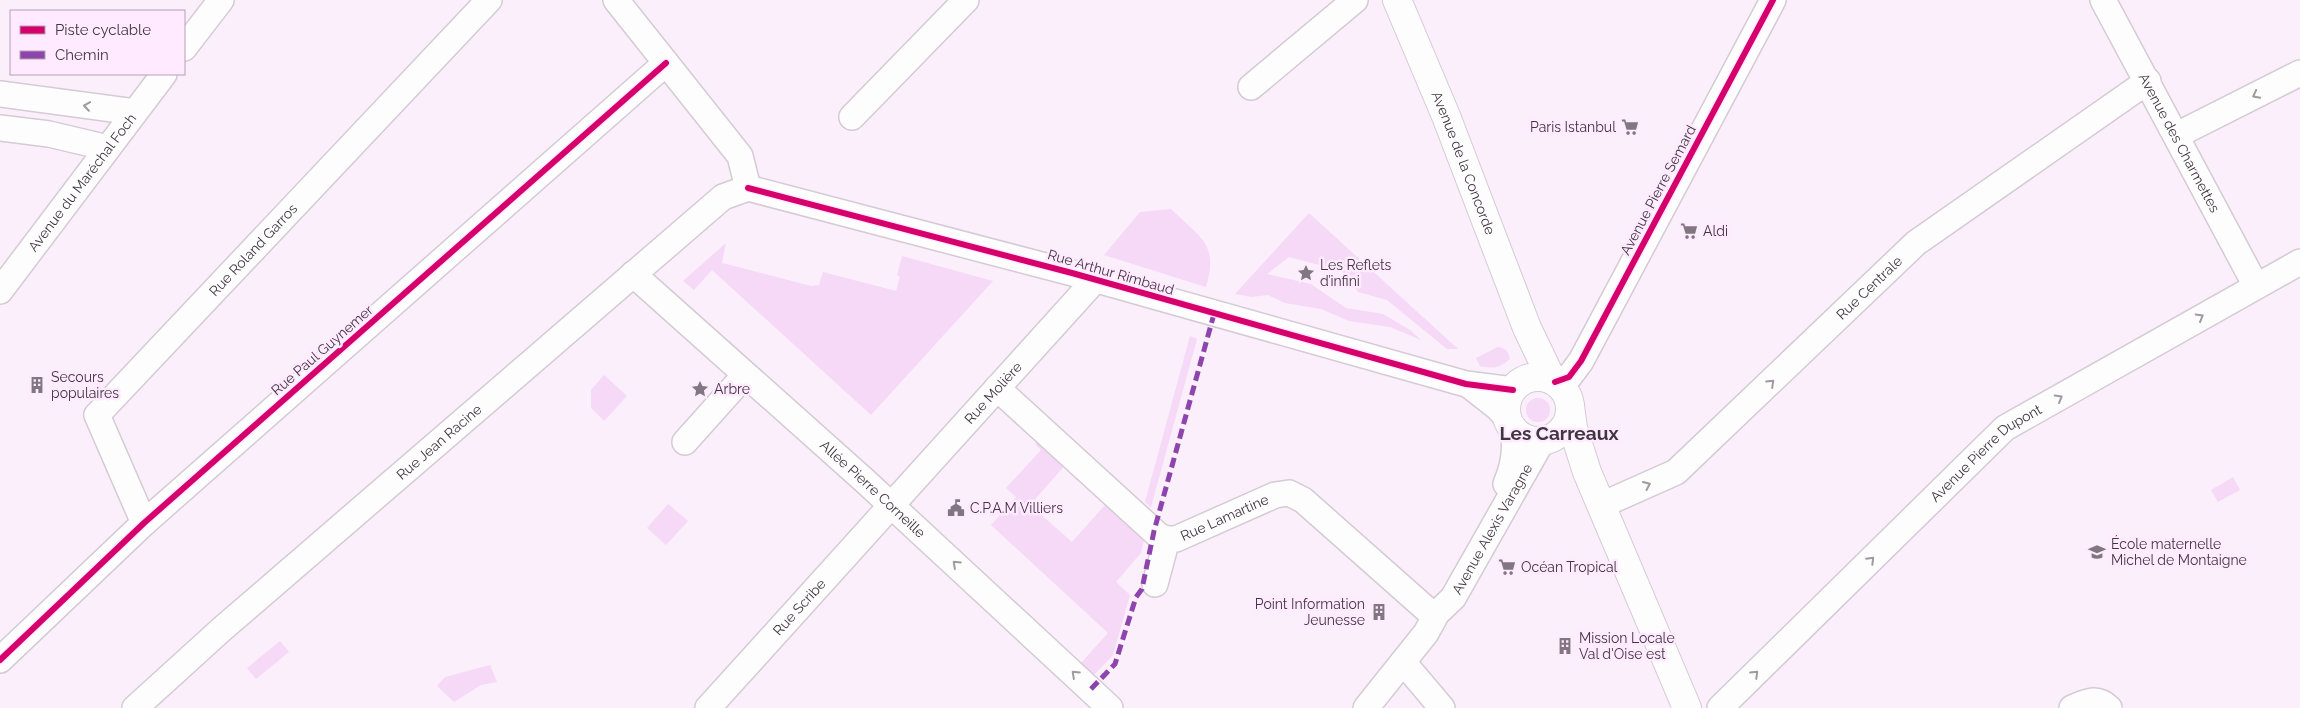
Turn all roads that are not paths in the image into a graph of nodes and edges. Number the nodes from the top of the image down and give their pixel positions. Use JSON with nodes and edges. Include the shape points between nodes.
{"nodes":[{"id":1,"x":220,"y":0,"type":"edge"},
{"id":2,"x":489,"y":0,"type":"edge"},
{"id":3,"x":616,"y":0,"type":"edge"},
{"id":4,"x":966,"y":0,"type":"edge"},
{"id":5,"x":1355,"y":0,"type":"edge"},
{"id":6,"x":1397,"y":0,"type":"edge"},
{"id":7,"x":1773,"y":0,"type":"edge"},
{"id":8,"x":2103,"y":0,"type":"edge"},
{"id":9,"x":185,"y":47,"type":"edge"},
{"id":10,"x":666,"y":63,"type":"junction"},
{"id":11,"x":2300,"y":74,"type":"edge"},
{"id":12,"x":163,"y":75,"type":"edge"},
{"id":13,"x":2148,"y":80,"type":"junction"},
{"id":14,"x":1251,"y":87,"type":"dead end"},
{"id":15,"x":0,"y":94,"type":"edge"},
{"id":16,"x":135,"y":112,"type":"junction"},
{"id":17,"x":852,"y":117,"type":"dead end"},
{"id":18,"x":0,"y":128,"type":"edge"},
{"id":19,"x":2177,"y":135,"type":"junction"},
{"id":20,"x":108,"y":148,"type":"junction"},
{"id":21,"x":748,"y":188,"type":"junction"},
{"id":22,"x":2300,"y":262,"type":"edge"},
{"id":23,"x":633,"y":274,"type":"junction"},
{"id":24,"x":1095,"y":280,"type":"junction"},
{"id":25,"x":2256,"y":286,"type":"junction"},
{"id":26,"x":0,"y":291,"type":"edge"},
{"id":27,"x":1527,"y":328,"type":"junction"},
{"id":28,"x":745,"y":375,"type":"junction"},
{"id":29,"x":1554,"y":381,"type":"junction"},
{"id":30,"x":1466,"y":384,"type":"junction"},
{"id":31,"x":997,"y":388,"type":"junction"},
{"id":32,"x":1514,"y":389,"type":"junction"},
{"id":33,"x":1570,"y":406,"type":"junction"},
{"id":34,"x":1509,"y":422,"type":"junction"},
{"id":35,"x":1544,"y":441,"type":"junction"},
{"id":36,"x":685,"y":442,"type":"dead end"},
{"id":37,"x":1587,"y":472,"type":"junction"},
{"id":38,"x":892,"y":505,"type":"junction"},
{"id":39,"x":1602,"y":506,"type":"junction"},
{"id":40,"x":144,"y":523,"type":"junction"},
{"id":41,"x":1167,"y":540,"type":"junction"},
{"id":42,"x":1155,"y":584,"type":"dead end"},
{"id":43,"x":1436,"y":615,"type":"junction"},
{"id":44,"x":0,"y":660,"type":"edge"},
{"id":45,"x":1403,"y":662,"type":"junction"},
{"id":46,"x":2105,"y":704,"type":"edge"},
{"id":47,"x":135,"y":708,"type":"edge"},
{"id":48,"x":708,"y":708,"type":"edge"},
{"id":49,"x":1110,"y":708,"type":"edge"},
{"id":50,"x":1366,"y":708,"type":"edge"},
{"id":51,"x":1442,"y":708,"type":"edge"},
{"id":52,"x":1687,"y":708,"type":"edge"},
{"id":53,"x":1720,"y":708,"type":"edge"},
{"id":54,"x":2072,"y":708,"type":"edge"}],
"edges":[{"from":1,"to":9,"type":"street"},
{"from":2,"to":40,"type":"street","name":"Rue Roland Garros","via":[[97,415]]},
{"from":3,"to":10,"type":"street"},
{"from":4,"to":17,"type":"street"},
{"from":5,"to":14,"type":"street"},
{"from":6,"to":27,"type":"main road","name":"Avenue de la Concorde","via":[[1446,116]]},
{"from":7,"to":29,"type":"street","name":"Avenue Pierre Semard","via":[[1581,361],[1569,377]]},
{"from":8,"to":13,"type":"street","name":"Avenue des Charmettes"},
{"from":10,"to":21,"type":"street","via":[[740,156]]},
{"from":10,"to":40,"type":"street","name":"Rue Paul Guynemer"},
{"from":11,"to":19,"type":"street","one_way":true},
{"from":12,"to":16,"type":"street","name":"Avenue du Maréchal Foch"},
{"from":13,"to":19,"type":"street","name":"Avenue des Charmettes"},
{"from":39,"to":13,"type":"street","name":"Rue Centrale","one_way":true,"via":[[1676,472],[1916,243]]},
{"from":16,"to":15,"type":"street","one_way":true},
{"from":16,"to":20,"type":"street","name":"Avenue du Maréchal Foch"},
{"from":18,"to":20,"type":"street","via":[[49,134]]},
{"from":19,"to":25,"type":"street","name":"Avenue des Charmettes"},
{"from":20,"to":26,"type":"street","name":"Avenue du Maréchal Foch"},
{"from":21,"to":23,"type":"street","name":"Rue Jean Racine","via":[[723,197]]},
{"from":21,"to":24,"type":"street","name":"Rue Arthur Rimbaud"},
{"from":22,"to":25,"type":"street","name":"Avenue Pierre Dupont"},
{"from":23,"to":28,"type":"street","name":"Allée Pierre Corneille"},
{"from":23,"to":47,"type":"street","name":"Rue Jean Racine"},
{"from":24,"to":30,"type":"street","name":"Rue Arthur Rimbaud"},
{"from":24,"to":31,"type":"street","name":"Rue Molière"},
{"from":53,"to":25,"type":"street","name":"Avenue Pierre Dupont","one_way":true,"via":[[2005,428]]},
{"from":27,"to":29,"type":"main road","name":"Avenue de la Concorde"},
{"from":27,"to":32,"type":"main road","name":"Avenue de la Concorde","via":[[1530,364]]},
{"from":28,"to":36,"type":"street"},
{"from":28,"to":38,"type":"street","name":"Allée Pierre Corneille"},
{"from":29,"to":32,"type":"main road","via":[[1532,378]]},
{"from":29,"to":33,"type":"main road","via":[[1566,394]]},
{"from":30,"to":32,"type":"street"},
{"from":30,"to":34,"type":"street","via":[[1494,404]]},
{"from":31,"to":38,"type":"street","name":"Rue Molière"},
{"from":31,"to":41,"type":"street","name":"Rue Lamartine","via":[[1142,522]]},
{"from":32,"to":34,"type":"main road","via":[[1508,399]]},
{"from":33,"to":35,"type":"main road","via":[[1564,428]]},
{"from":33,"to":37,"type":"main road","via":[[1573,428]]},
{"from":34,"to":35,"type":"main road","via":[[1523,437]]},
{"from":34,"to":43,"type":"street","name":"Avenue Alexis Varagne","via":[[1514,441],[1511,471],[1442,591]]},
{"from":35,"to":37,"type":"main road","via":[[1565,448]]},
{"from":35,"to":43,"type":"street","name":"Avenue Alexis Varagne","via":[[1453,598]]},
{"from":37,"to":39,"type":"main road"},
{"from":38,"to":48,"type":"street","name":"Rue Scribe"},
{"from":49,"to":38,"type":"street","name":"Allée Pierre Corneille","one_way":true},
{"from":39,"to":52,"type":"main road"},
{"from":40,"to":44,"type":"street","name":"Rue Paul Guynemer"},
{"from":41,"to":42,"type":"street"},
{"from":41,"to":43,"type":"street","name":"Rue Lamartine","via":[[1176,539],[1275,494],[1289,493],[1304,500]]},
{"from":43,"to":45,"type":"street","name":"Avenue Alexis Varagne"},
{"from":45,"to":50,"type":"street","name":"Avenue Alexis Varagne"},
{"from":45,"to":51,"type":"street"},
{"from":46,"to":54,"type":"street","via":[[2094,700]]}]}
